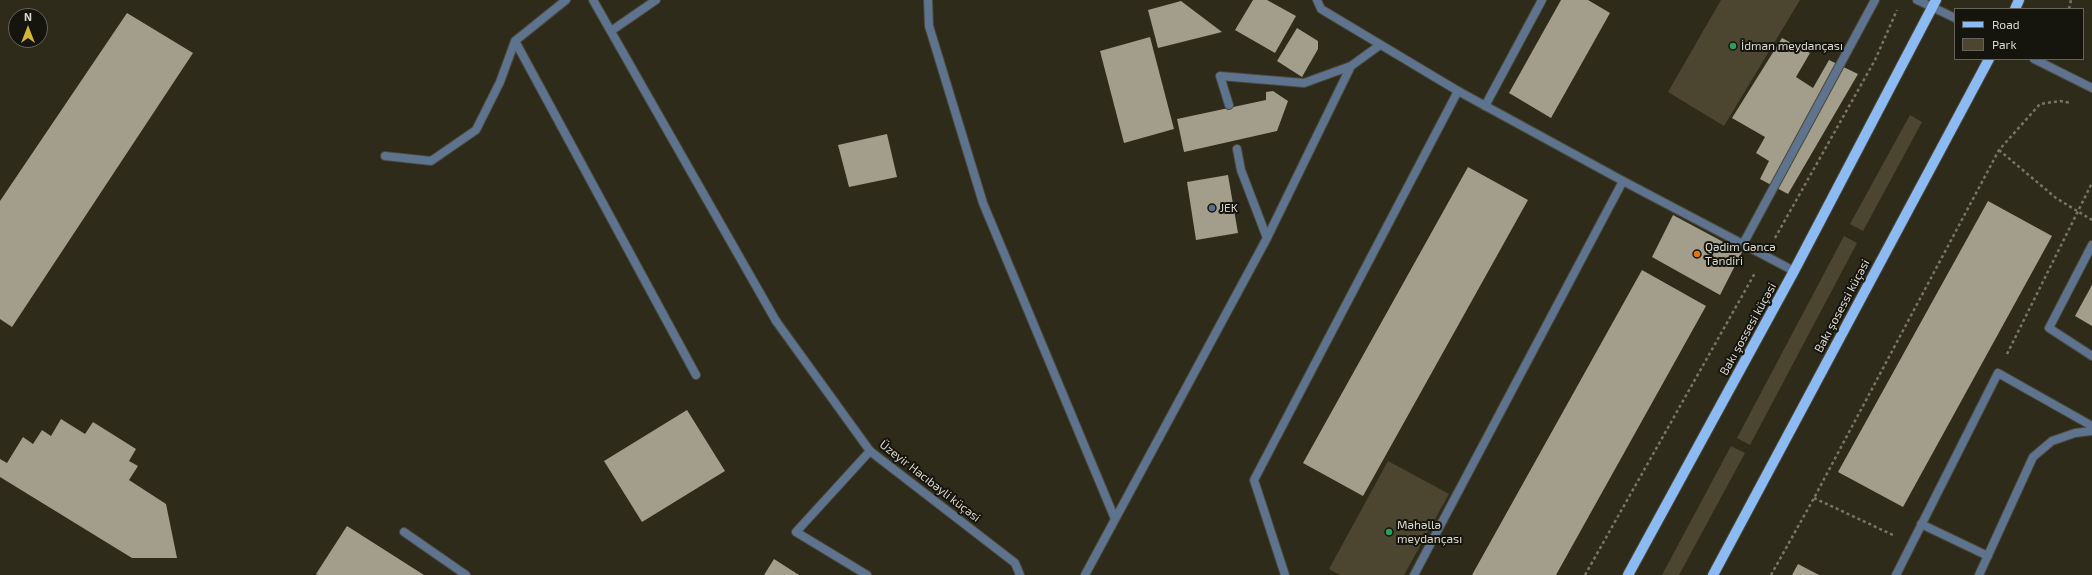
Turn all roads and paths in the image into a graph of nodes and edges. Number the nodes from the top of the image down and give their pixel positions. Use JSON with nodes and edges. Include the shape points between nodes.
{"nodes":[{"id":1,"x":566,"y":0,"type":"edge"},
{"id":2,"x":593,"y":0,"type":"edge"},
{"id":3,"x":656,"y":0,"type":"edge"},
{"id":4,"x":928,"y":0,"type":"edge"},
{"id":5,"x":1309,"y":0,"type":"edge"},
{"id":6,"x":1317,"y":0,"type":"edge"},
{"id":7,"x":1542,"y":0,"type":"edge"},
{"id":8,"x":1875,"y":0,"type":"edge"},
{"id":9,"x":1917,"y":0,"type":"edge"},
{"id":10,"x":1934,"y":4,"type":"edge"},
{"id":11,"x":1898,"y":6,"type":"dead end"},
{"id":12,"x":1321,"y":9,"type":"junction"},
{"id":13,"x":1954,"y":17,"type":"edge"},
{"id":14,"x":611,"y":31,"type":"junction"},
{"id":15,"x":515,"y":41,"type":"junction"},
{"id":16,"x":1380,"y":45,"type":"junction"},
{"id":17,"x":1988,"y":60,"type":"edge"},
{"id":18,"x":2036,"y":60,"type":"edge"},
{"id":19,"x":1351,"y":66,"type":"junction"},
{"id":20,"x":2092,"y":88,"type":"edge"},
{"id":21,"x":1458,"y":91,"type":"junction"},
{"id":22,"x":2075,"y":104,"type":"dead end"},
{"id":23,"x":1229,"y":105,"type":"dead end"},
{"id":24,"x":1485,"y":106,"type":"junction"},
{"id":25,"x":1237,"y":149,"type":"dead end"},
{"id":26,"x":1999,"y":150,"type":"junction"},
{"id":27,"x":385,"y":156,"type":"dead end"},
{"id":28,"x":1623,"y":181,"type":"junction"},
{"id":29,"x":2092,"y":183,"type":"edge"},
{"id":30,"x":2077,"y":212,"type":"junction"},
{"id":31,"x":2092,"y":220,"type":"edge"},
{"id":32,"x":1267,"y":238,"type":"junction"},
{"id":33,"x":1743,"y":244,"type":"junction"},
{"id":34,"x":2092,"y":245,"type":"edge"},
{"id":35,"x":1765,"y":255,"type":"junction"},
{"id":36,"x":1794,"y":271,"type":"junction"},
{"id":37,"x":2092,"y":356,"type":"edge"},
{"id":38,"x":1998,"y":373,"type":"junction"},
{"id":39,"x":696,"y":375,"type":"dead end"},
{"id":40,"x":2092,"y":426,"type":"edge"},
{"id":41,"x":2092,"y":431,"type":"edge"},
{"id":42,"x":870,"y":451,"type":"junction"},
{"id":43,"x":1814,"y":498,"type":"junction"},
{"id":44,"x":1115,"y":519,"type":"junction"},
{"id":45,"x":1921,"y":524,"type":"junction"},
{"id":46,"x":404,"y":532,"type":"dead end"},
{"id":47,"x":1912,"y":543,"type":"junction"},
{"id":48,"x":1988,"y":556,"type":"junction"},
{"id":49,"x":1715,"y":571,"type":"edge"},
{"id":50,"x":466,"y":575,"type":"edge"},
{"id":51,"x":867,"y":575,"type":"edge"},
{"id":52,"x":1020,"y":575,"type":"edge"},
{"id":53,"x":1085,"y":575,"type":"edge"},
{"id":54,"x":1285,"y":575,"type":"edge"},
{"id":55,"x":1414,"y":575,"type":"edge"},
{"id":56,"x":1585,"y":575,"type":"edge"},
{"id":57,"x":1628,"y":575,"type":"edge"},
{"id":58,"x":1771,"y":575,"type":"edge"},
{"id":59,"x":1896,"y":575,"type":"edge"},
{"id":60,"x":1979,"y":575,"type":"edge"}],
"edges":[{"from":1,"to":15,"type":"street"},
{"from":2,"to":14,"type":"street","name":"Üzeyir Hacıbəyli küçəsi"},
{"from":3,"to":14,"type":"street"},
{"from":4,"to":44,"type":"street","via":[[928,26],[983,203]]},
{"from":5,"to":12,"type":"street"},
{"from":6,"to":12,"type":"street"},
{"from":7,"to":24,"type":"street"},
{"from":8,"to":33,"type":"street"},
{"from":9,"to":10,"type":"street"},
{"from":10,"to":13,"type":"street"},
{"from":10,"to":36,"type":"main road","name":"Bakı şossesi küçəsi"},
{"from":11,"to":35,"type":"path","via":[[1875,60]]},
{"from":12,"to":16,"type":"street"},
{"from":14,"to":42,"type":"street","name":"Üzeyir Hacıbəyli küçəsi","via":[[776,321]]},
{"from":15,"to":27,"type":"street","via":[[500,82],[476,130],[431,161]]},
{"from":15,"to":39,"type":"street"},
{"from":16,"to":19,"type":"street"},
{"from":16,"to":21,"type":"street"},
{"from":17,"to":49,"type":"main road","name":"Bakı şosessi küçəsi"},
{"from":18,"to":20,"type":"street"},
{"from":19,"to":23,"type":"street","via":[[1304,83],[1220,76]]},
{"from":19,"to":32,"type":"street"},
{"from":21,"to":24,"type":"street"},
{"from":21,"to":54,"type":"street","via":[[1254,480]]},
{"from":22,"to":26,"type":"path","via":[[2060,101],[2040,104]]},
{"from":24,"to":28,"type":"street"},
{"from":25,"to":32,"type":"street","via":[[1241,170]]},
{"from":26,"to":30,"type":"path","via":[[2056,198]]},
{"from":26,"to":43,"type":"path"},
{"from":28,"to":33,"type":"street"},
{"from":28,"to":55,"type":"street"},
{"from":29,"to":30,"type":"path"},
{"from":30,"to":31,"type":"path"},
{"from":30,"to":38,"type":"path"},
{"from":32,"to":44,"type":"street"},
{"from":33,"to":35,"type":"street"},
{"from":34,"to":37,"type":"street","via":[[2049,328]]},
{"from":35,"to":36,"type":"street"},
{"from":35,"to":56,"type":"path"},
{"from":36,"to":57,"type":"main road","name":"Bakı şossesi küçəsi"},
{"from":38,"to":40,"type":"street"},
{"from":38,"to":45,"type":"street"},
{"from":41,"to":48,"type":"street","via":[[2075,433],[2052,441],[2033,457]]},
{"from":42,"to":51,"type":"street","via":[[796,532]]},
{"from":42,"to":52,"type":"street","name":"Üzeyir Hacıbəyli küçəsi","via":[[1015,563]]},
{"from":43,"to":47,"type":"path"},
{"from":43,"to":58,"type":"path"},
{"from":44,"to":53,"type":"street"},
{"from":45,"to":47,"type":"street"},
{"from":45,"to":48,"type":"street"},
{"from":46,"to":50,"type":"street"},
{"from":47,"to":59,"type":"street"},
{"from":48,"to":60,"type":"street"}]}
